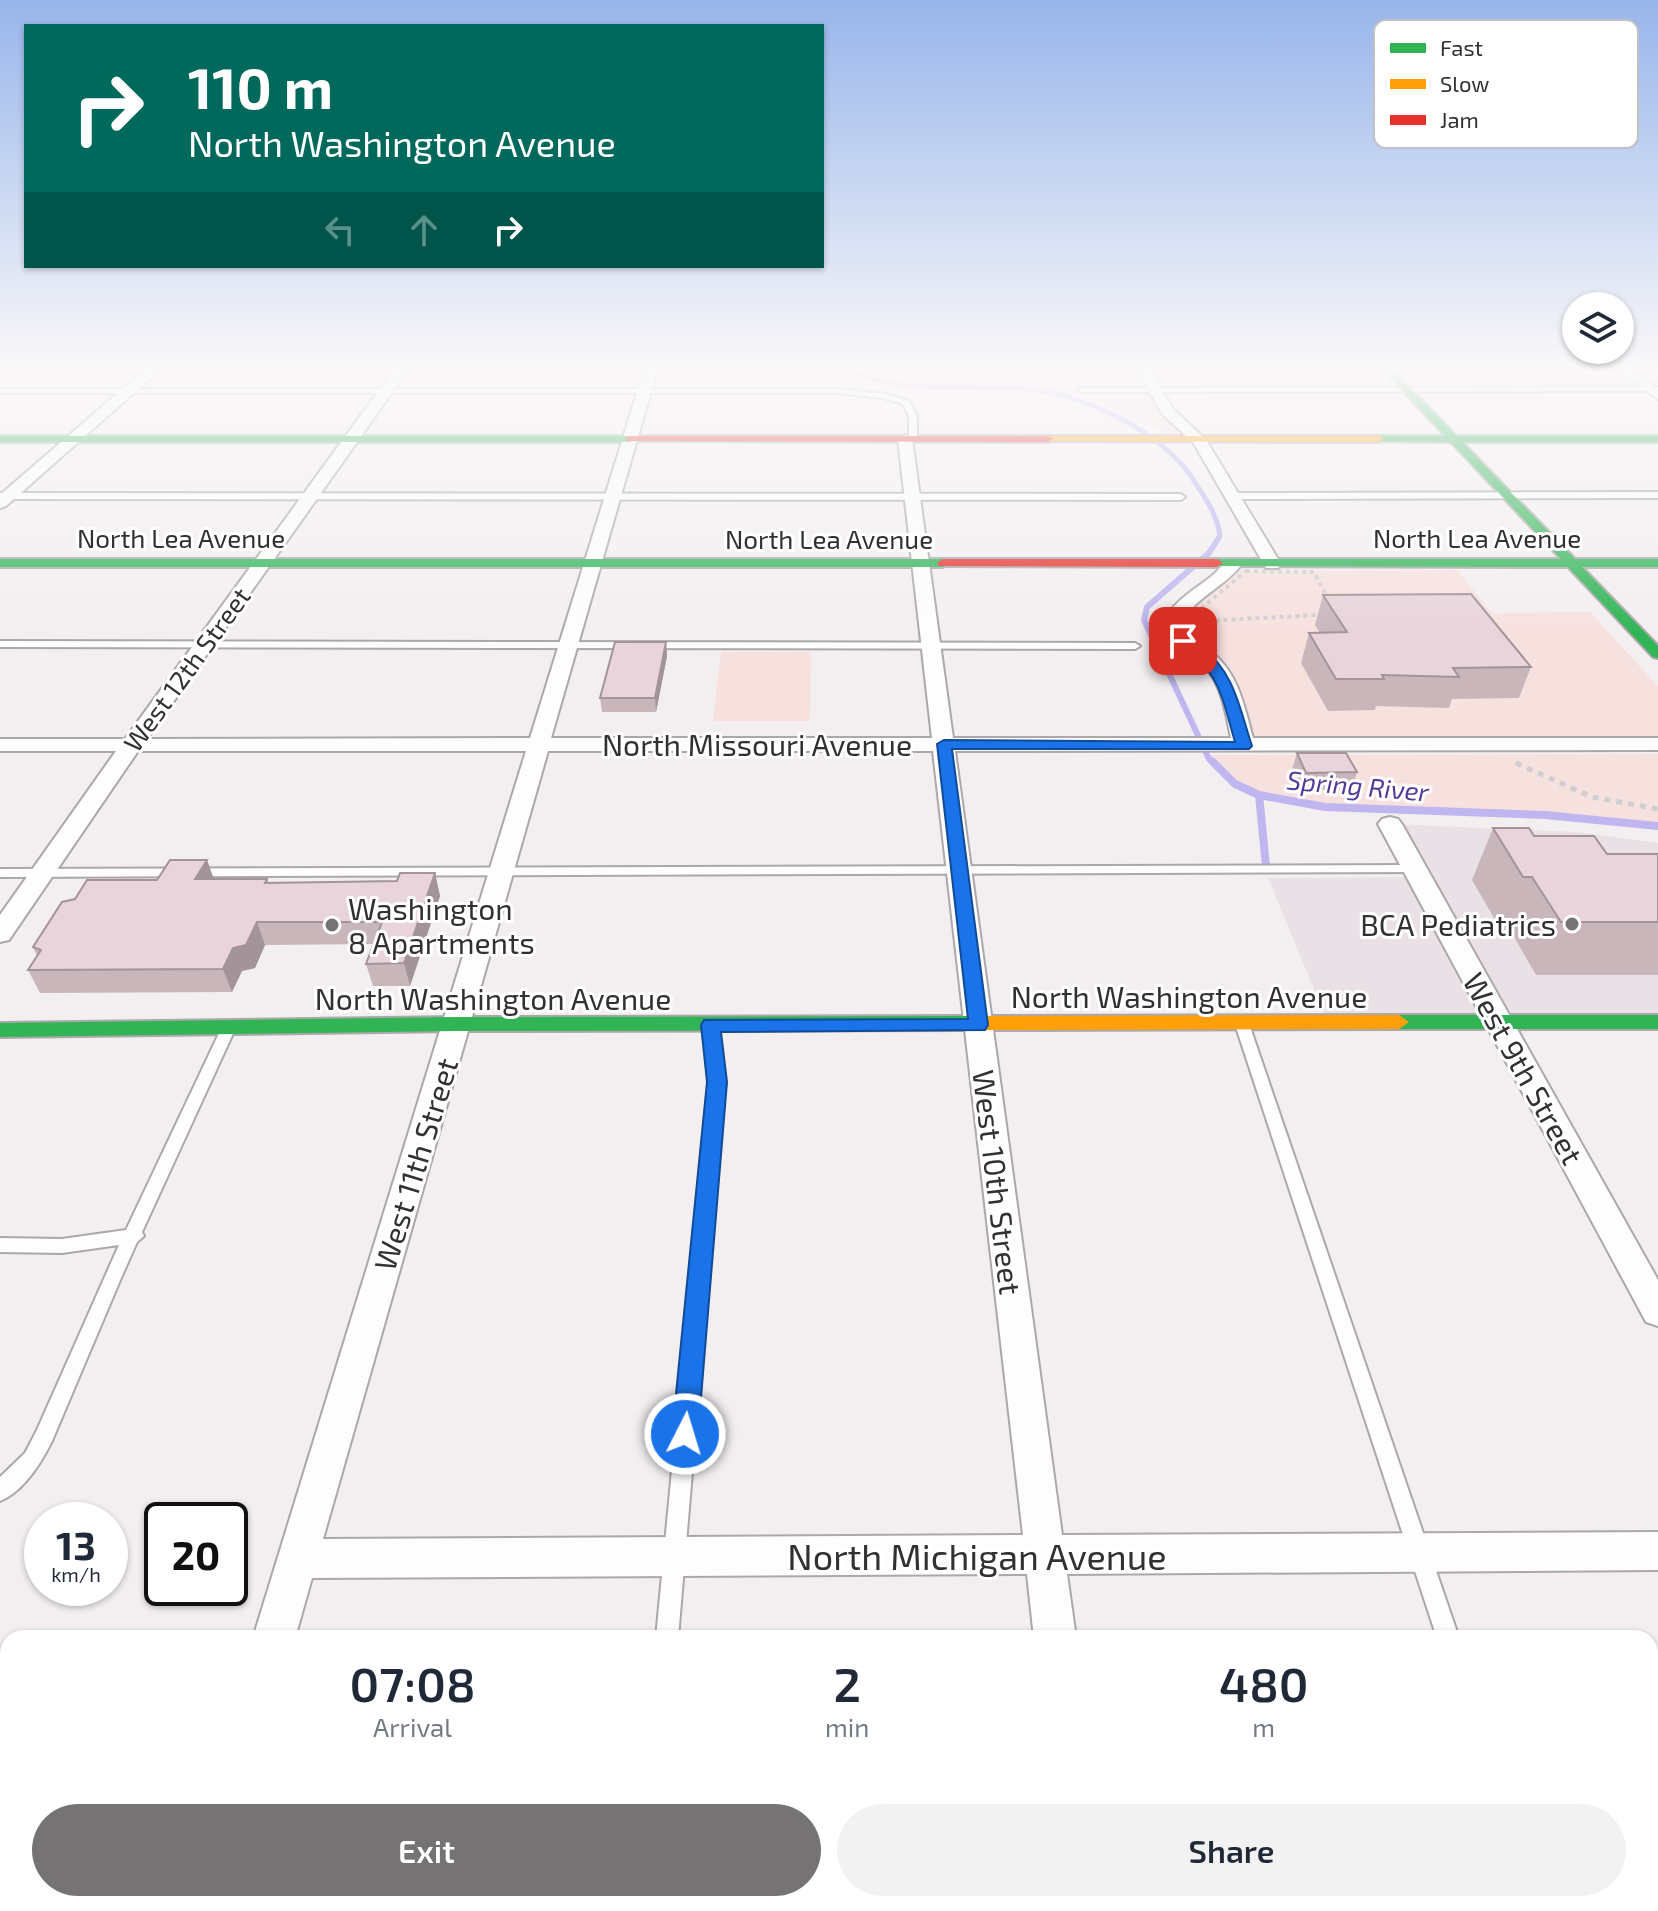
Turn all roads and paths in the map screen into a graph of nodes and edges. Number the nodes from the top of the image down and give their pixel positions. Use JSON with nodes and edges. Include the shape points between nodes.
{"nodes":[{"id":1,"x":53,"y":456,"type":"edge"},
{"id":2,"x":338,"y":456,"type":"edge"},
{"id":3,"x":624,"y":456,"type":"edge"},
{"id":4,"x":910,"y":456,"type":"edge"},
{"id":5,"x":1209,"y":456,"type":"edge"},
{"id":6,"x":1469,"y":456,"type":"edge"},
{"id":7,"x":1506,"y":495,"type":"junction"},
{"id":8,"x":1658,"y":495,"type":"edge"},
{"id":9,"x":310,"y":496,"type":"junction"},
{"id":10,"x":612,"y":496,"type":"junction"},
{"id":11,"x":1232,"y":496,"type":"junction"},
{"id":12,"x":912,"y":497,"type":"junction"},
{"id":13,"x":1181,"y":497,"type":"dead end"},
{"id":14,"x":3,"y":499,"type":"edge"},
{"id":15,"x":0,"y":563,"type":"edge"},
{"id":16,"x":262,"y":563,"type":"junction"},
{"id":17,"x":1570,"y":563,"type":"junction"},
{"id":18,"x":1658,"y":563,"type":"edge"},
{"id":19,"x":593,"y":564,"type":"junction"},
{"id":20,"x":919,"y":564,"type":"junction"},
{"id":21,"x":1227,"y":564,"type":"junction"},
{"id":22,"x":1272,"y":564,"type":"junction"},
{"id":23,"x":1185,"y":622,"type":"joint"},
{"id":24,"x":0,"y":644,"type":"edge"},
{"id":25,"x":203,"y":644,"type":"junction"},
{"id":26,"x":569,"y":646,"type":"junction"},
{"id":27,"x":931,"y":646,"type":"junction"},
{"id":28,"x":1135,"y":646,"type":"dead end"},
{"id":29,"x":1655,"y":648,"type":"edge"},
{"id":30,"x":540,"y":744,"type":"junction"},
{"id":31,"x":944,"y":744,"type":"junction"},
{"id":32,"x":1658,"y":744,"type":"edge"},
{"id":33,"x":0,"y":745,"type":"edge"},
{"id":34,"x":132,"y":745,"type":"junction"},
{"id":35,"x":1244,"y":746,"type":"junction"},
{"id":36,"x":1512,"y":762,"type":"dead end"},
{"id":37,"x":1658,"y":809,"type":"edge"},
{"id":38,"x":1390,"y":824,"type":"dead end"},
{"id":39,"x":1415,"y":869,"type":"junction"},
{"id":40,"x":503,"y":870,"type":"junction"},
{"id":41,"x":959,"y":871,"type":"junction"},
{"id":42,"x":0,"y":873,"type":"edge"},
{"id":43,"x":43,"y":873,"type":"junction"},
{"id":44,"x":0,"y":934,"type":"edge"},
{"id":45,"x":1499,"y":1022,"type":"junction"},
{"id":46,"x":1658,"y":1022,"type":"edge"},
{"id":47,"x":457,"y":1024,"type":"junction"},
{"id":48,"x":1242,"y":1024,"type":"junction"},
{"id":49,"x":710,"y":1025,"type":"junction"},
{"id":50,"x":979,"y":1025,"type":"junction"},
{"id":51,"x":229,"y":1027,"type":"junction"},
{"id":52,"x":0,"y":1030,"type":"edge"},
{"id":53,"x":135,"y":1236,"type":"junction"},
{"id":54,"x":0,"y":1245,"type":"edge"},
{"id":55,"x":1658,"y":1312,"type":"edge"},
{"id":56,"x":0,"y":1491,"type":"edge"},
{"id":57,"x":1658,"y":1551,"type":"edge"},
{"id":58,"x":1419,"y":1552,"type":"junction"},
{"id":59,"x":1045,"y":1555,"type":"junction"},
{"id":60,"x":674,"y":1557,"type":"junction"},
{"id":61,"x":297,"y":1559,"type":"junction"},
{"id":62,"x":276,"y":1630,"type":"edge"},
{"id":63,"x":668,"y":1630,"type":"edge"},
{"id":64,"x":1054,"y":1630,"type":"edge"},
{"id":65,"x":1445,"y":1630,"type":"edge"}],
"edges":[{"from":1,"to":14,"type":"street"},
{"from":2,"to":9,"type":"street","name":"West 12th Street"},
{"from":3,"to":10,"type":"street","name":"West 11th Street"},
{"from":4,"to":12,"type":"street","name":"West 10th Street"},
{"from":5,"to":11,"type":"street"},
{"from":6,"to":7,"type":"street"},
{"from":7,"to":8,"type":"lane"},
{"from":7,"to":11,"type":"lane"},
{"from":7,"to":17,"type":"street"},
{"from":9,"to":10,"type":"lane"},
{"from":9,"to":14,"type":"lane"},
{"from":9,"to":16,"type":"street","name":"West 12th Street"},
{"from":10,"to":12,"type":"lane"},
{"from":10,"to":19,"type":"street","name":"West 11th Street"},
{"from":11,"to":22,"type":"street"},
{"from":12,"to":13,"type":"lane"},
{"from":12,"to":20,"type":"street","name":"West 10th Street"},
{"from":15,"to":16,"type":"street","name":"North Lea Avenue"},
{"from":16,"to":19,"type":"street","name":"North Lea Avenue"},
{"from":16,"to":25,"type":"street","name":"West 12th Street"},
{"from":17,"to":18,"type":"street","name":"North Lea Avenue"},
{"from":17,"to":22,"type":"street","name":"North Lea Avenue"},
{"from":17,"to":29,"type":"street"},
{"from":19,"to":20,"type":"street","name":"North Lea Avenue"},
{"from":19,"to":26,"type":"street","name":"West 11th Street"},
{"from":20,"to":21,"type":"street","name":"North Lea Avenue"},
{"from":20,"to":27,"type":"street","name":"West 10th Street"},
{"from":21,"to":22,"type":"street","name":"North Lea Avenue"},
{"from":21,"to":35,"type":"street","via":[[1222,577],[1177,611],[1171,626],[1222,677]]},
{"from":23,"to":23,"type":"path","via":[[1246,571],[1314,572],[1336,614]]},
{"from":24,"to":25,"type":"lane"},
{"from":25,"to":26,"type":"lane"},
{"from":25,"to":34,"type":"street","name":"West 12th Street"},
{"from":26,"to":27,"type":"lane"},
{"from":26,"to":30,"type":"street","name":"West 11th Street"},
{"from":27,"to":28,"type":"lane"},
{"from":27,"to":31,"type":"street","name":"West 10th Street"},
{"from":30,"to":31,"type":"street","name":"North Missouri Avenue"},
{"from":30,"to":34,"type":"street","name":"North Missouri Avenue"},
{"from":30,"to":40,"type":"street","name":"West 11th Street"},
{"from":31,"to":35,"type":"street","name":"North Missouri Avenue"},
{"from":31,"to":41,"type":"street","name":"West 10th Street"},
{"from":32,"to":35,"type":"street","name":"North Missouri Avenue"},
{"from":33,"to":34,"type":"street","name":"North Missouri Avenue"},
{"from":34,"to":43,"type":"street","name":"West 12th Street"},
{"from":36,"to":37,"type":"path","via":[[1592,797]]},
{"from":38,"to":39,"type":"street","name":"West 9th Street"},
{"from":39,"to":41,"type":"lane"},
{"from":39,"to":45,"type":"street","name":"West 9th Street"},
{"from":40,"to":41,"type":"lane"},
{"from":40,"to":43,"type":"lane"},
{"from":40,"to":47,"type":"street","name":"West 11th Street"},
{"from":41,"to":50,"type":"street","name":"West 10th Street"},
{"from":42,"to":43,"type":"lane"},
{"from":43,"to":44,"type":"street","name":"West 12th Street"},
{"from":45,"to":46,"type":"street","name":"North Washington Avenue"},
{"from":45,"to":48,"type":"street","name":"North Washington Avenue"},
{"from":45,"to":55,"type":"street","name":"West 9th Street"},
{"from":47,"to":49,"type":"street","name":"North Washington Avenue"},
{"from":47,"to":51,"type":"street","name":"North Washington Avenue"},
{"from":47,"to":61,"type":"street","name":"West 11th Street"},
{"from":48,"to":50,"type":"street","name":"North Washington Avenue"},
{"from":48,"to":58,"type":"lane"},
{"from":49,"to":50,"type":"street","name":"North Washington Avenue"},
{"from":49,"to":60,"type":"lane","via":[[717,1082]]},
{"from":50,"to":59,"type":"street","name":"West 10th Street"},
{"from":51,"to":52,"type":"street","name":"North Washington Avenue"},
{"from":51,"to":53,"type":"lane"},
{"from":53,"to":54,"type":"lane","via":[[62,1246]]},
{"from":53,"to":56,"type":"lane","via":[[32,1460]]},
{"from":57,"to":58,"type":"street","name":"North Michigan Avenue"},
{"from":58,"to":59,"type":"street","name":"North Michigan Avenue"},
{"from":58,"to":65,"type":"lane"},
{"from":59,"to":60,"type":"street","name":"North Michigan Avenue"},
{"from":59,"to":64,"type":"street","name":"West 10th Street"},
{"from":60,"to":61,"type":"street","name":"North Michigan Avenue"},
{"from":60,"to":63,"type":"lane"},
{"from":61,"to":62,"type":"street","name":"West 11th Street"}]}
